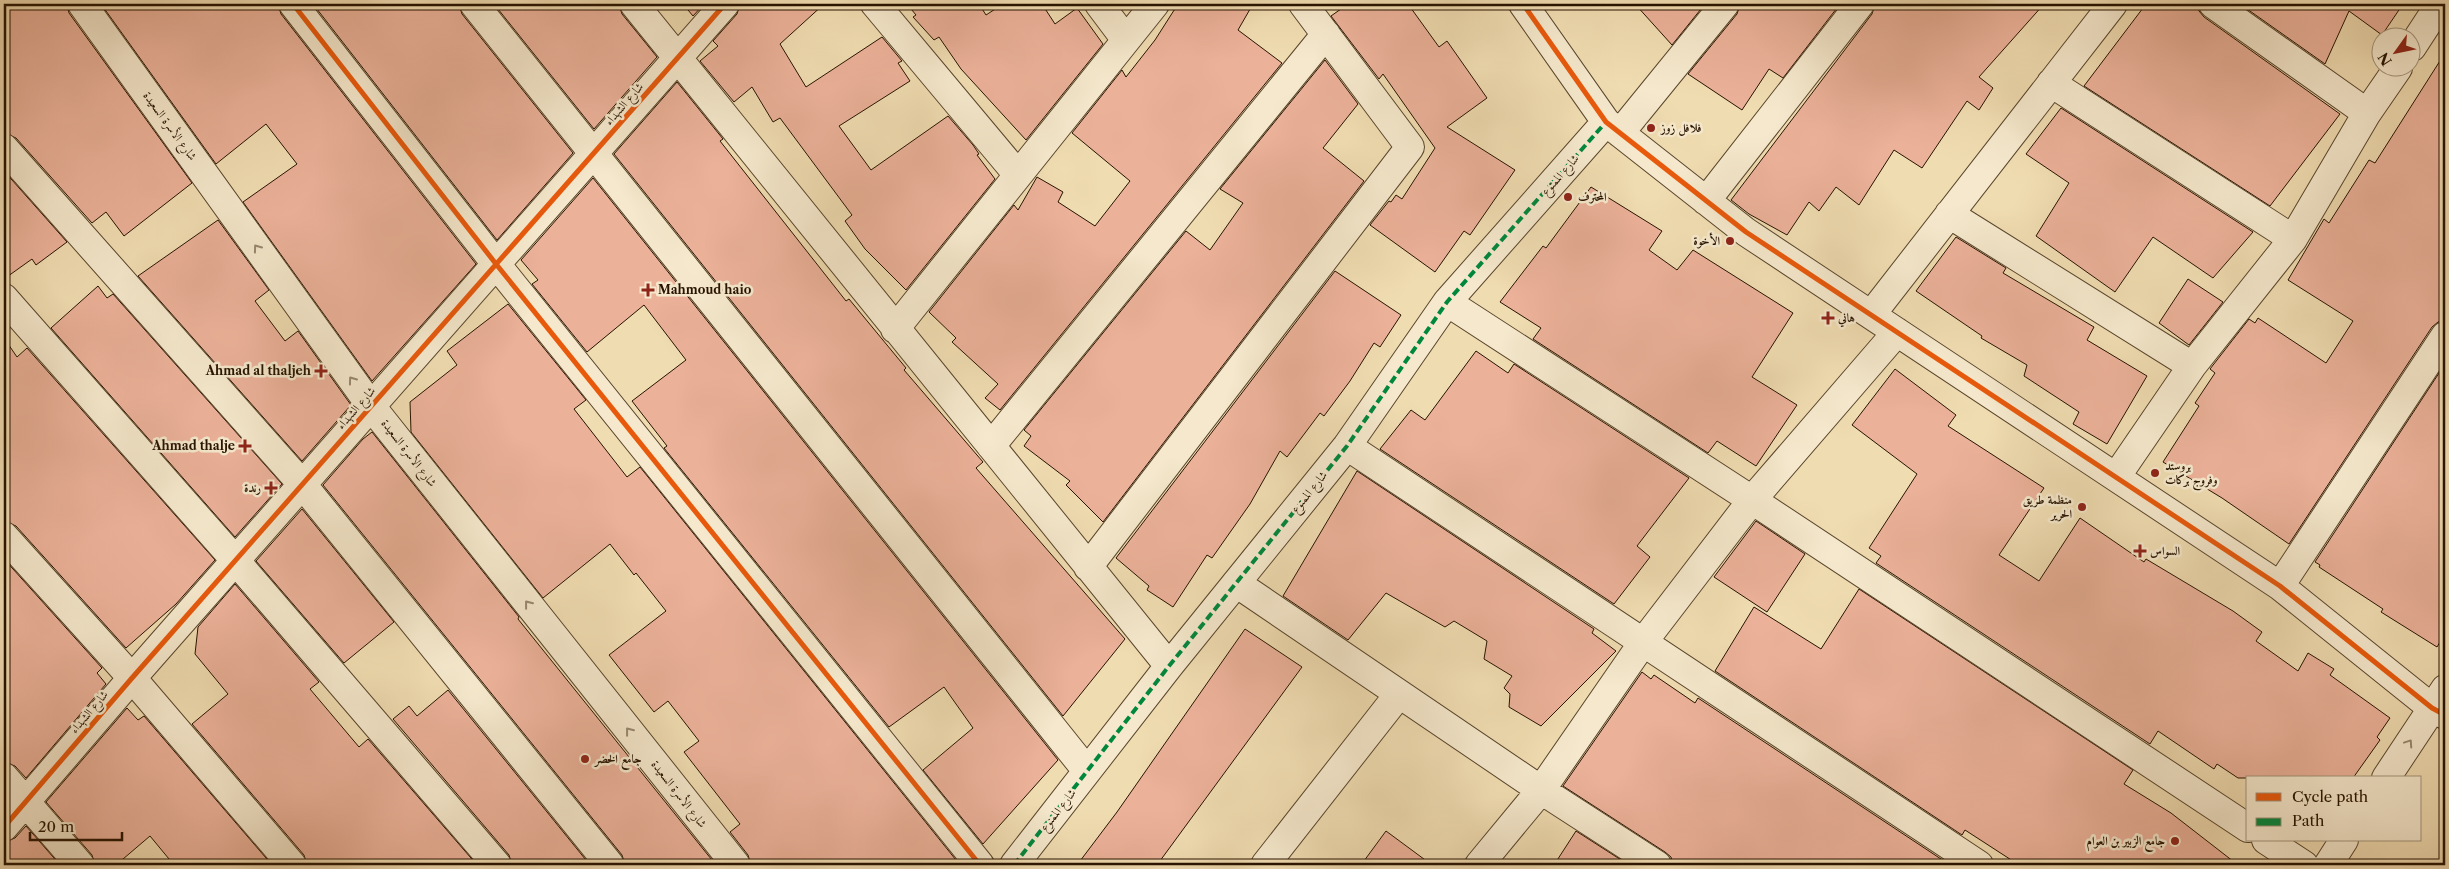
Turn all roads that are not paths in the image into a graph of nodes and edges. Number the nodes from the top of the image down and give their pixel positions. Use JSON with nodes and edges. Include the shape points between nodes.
{"nodes":[{"id":1,"x":82,"y":4,"type":"edge"},
{"id":2,"x":293,"y":4,"type":"edge"},
{"id":3,"x":474,"y":4,"type":"edge"},
{"id":4,"x":634,"y":4,"type":"edge"},
{"id":5,"x":725,"y":4,"type":"edge"},
{"id":6,"x":875,"y":4,"type":"edge"},
{"id":7,"x":1099,"y":4,"type":"edge"},
{"id":8,"x":1155,"y":4,"type":"edge"},
{"id":9,"x":1303,"y":4,"type":"edge"},
{"id":10,"x":1523,"y":4,"type":"edge"},
{"id":11,"x":1725,"y":4,"type":"edge"},
{"id":12,"x":1860,"y":4,"type":"edge"},
{"id":13,"x":2113,"y":4,"type":"edge"},
{"id":14,"x":2213,"y":4,"type":"edge"},
{"id":15,"x":2440,"y":4,"type":"edge"},
{"id":16,"x":2422,"y":32,"type":"edge"},
{"id":17,"x":1326,"y":34,"type":"junction"},
{"id":18,"x":1126,"y":40,"type":"junction"},
{"id":19,"x":677,"y":59,"type":"junction"},
{"id":20,"x":2391,"y":78,"type":"edge"},
{"id":21,"x":2051,"y":83,"type":"junction"},
{"id":22,"x":2367,"y":113,"type":"junction"},
{"id":23,"x":1613,"y":127,"type":"junction"},
{"id":24,"x":4,"y":148,"type":"edge"},
{"id":25,"x":594,"y":153,"type":"junction"},
{"id":26,"x":1018,"y":175,"type":"junction"},
{"id":27,"x":1706,"y":201,"type":"junction"},
{"id":28,"x":1949,"y":214,"type":"junction"},
{"id":29,"x":2293,"y":238,"type":"junction"},
{"id":30,"x":496,"y":264,"type":"junction"},
{"id":31,"x":4,"y":298,"type":"edge"},
{"id":32,"x":1447,"y":302,"type":"junction"},
{"id":33,"x":1871,"y":315,"type":"junction"},
{"id":34,"x":895,"y":329,"type":"junction"},
{"id":35,"x":1897,"y":332,"type":"junction"},
{"id":36,"x":2445,"y":336,"type":"edge"},
{"id":37,"x":2192,"y":366,"type":"junction"},
{"id":38,"x":371,"y":406,"type":"junction"},
{"id":39,"x":991,"y":446,"type":"junction"},
{"id":40,"x":1347,"y":446,"type":"junction"},
{"id":41,"x":2116,"y":477,"type":"junction"},
{"id":42,"x":302,"y":484,"type":"junction"},
{"id":43,"x":1752,"y":500,"type":"junction"},
{"id":44,"x":4,"y":536,"type":"edge"},
{"id":45,"x":235,"y":560,"type":"junction"},
{"id":46,"x":1088,"y":567,"type":"junction"},
{"id":47,"x":1236,"y":584,"type":"junction"},
{"id":48,"x":2280,"y":586,"type":"junction"},
{"id":49,"x":1644,"y":641,"type":"junction"},
{"id":50,"x":1169,"y":666,"type":"junction"},
{"id":51,"x":132,"y":678,"type":"junction"},
{"id":52,"x":1399,"y":694,"type":"junction"},
{"id":53,"x":2441,"y":704,"type":"edge"},
{"id":54,"x":1087,"y":771,"type":"junction"},
{"id":55,"x":2387,"y":776,"type":"edge"},
{"id":56,"x":4,"y":777,"type":"edge"},
{"id":57,"x":1541,"y":790,"type":"junction"},
{"id":58,"x":25,"y":802,"type":"junction"},
{"id":59,"x":4,"y":826,"type":"edge"},
{"id":60,"x":2246,"y":827,"type":"edge"},
{"id":61,"x":2269,"y":842,"type":"edge"},
{"id":62,"x":2343,"y":842,"type":"edge"},
{"id":63,"x":80,"y":865,"type":"edge"},
{"id":64,"x":292,"y":865,"type":"edge"},
{"id":65,"x":497,"y":865,"type":"edge"},
{"id":66,"x":610,"y":865,"type":"edge"},
{"id":67,"x":736,"y":865,"type":"edge"},
{"id":68,"x":980,"y":865,"type":"edge"},
{"id":69,"x":1014,"y":865,"type":"edge"},
{"id":70,"x":1265,"y":865,"type":"edge"},
{"id":71,"x":1479,"y":865,"type":"edge"},
{"id":72,"x":1657,"y":865,"type":"edge"},
{"id":73,"x":1979,"y":865,"type":"edge"},
{"id":74,"x":2304,"y":865,"type":"edge"},
{"id":75,"x":2328,"y":865,"type":"edge"}],
"edges":[{"from":38,"to":1,"type":"street","name":"شارع الأسرة السعيدة","one_way":true},
{"from":2,"to":30,"type":"street"},
{"from":3,"to":25,"type":"street"},
{"from":4,"to":19,"type":"street"},
{"from":5,"to":19,"type":"street","name":"شارع الشهداء"},
{"from":6,"to":26,"type":"street"},
{"from":7,"to":18,"type":"street"},
{"from":8,"to":18,"type":"street"},
{"from":9,"to":17,"type":"street"},
{"from":10,"to":23,"type":"street"},
{"from":11,"to":23,"type":"street","name":"شارع الممنوع"},
{"from":12,"to":27,"type":"street"},
{"from":13,"to":21,"type":"street"},
{"from":14,"to":22,"type":"street"},
{"from":15,"to":16,"type":"street"},
{"from":17,"to":39,"type":"street"},
{"from":17,"to":46,"type":"street","via":[[1410,147]]},
{"from":18,"to":26,"type":"street"},
{"from":19,"to":25,"type":"street","name":"شارع الشهداء"},
{"from":19,"to":34,"type":"street"},
{"from":20,"to":22,"type":"street"},
{"from":21,"to":28,"type":"street"},
{"from":21,"to":29,"type":"street"},
{"from":22,"to":29,"type":"street"},
{"from":23,"to":27,"type":"street"},
{"from":23,"to":32,"type":"street","name":"شارع الممنوع"},
{"from":24,"to":42,"type":"street"},
{"from":25,"to":30,"type":"street","name":"شارع الشهداء"},
{"from":25,"to":54,"type":"street"},
{"from":26,"to":34,"type":"street"},
{"from":27,"to":33,"type":"street","via":[[1746,232]]},
{"from":28,"to":33,"type":"street"},
{"from":28,"to":37,"type":"street"},
{"from":29,"to":37,"type":"street"},
{"from":30,"to":38,"type":"street","name":"شارع الشهداء"},
{"from":30,"to":68,"type":"street"},
{"from":31,"to":45,"type":"street"},
{"from":32,"to":40,"type":"street","name":"شارع الممنوع"},
{"from":32,"to":43,"type":"street"},
{"from":33,"to":35,"type":"street"},
{"from":34,"to":39,"type":"street"},
{"from":35,"to":41,"type":"street"},
{"from":35,"to":43,"type":"street"},
{"from":36,"to":48,"type":"street"},
{"from":37,"to":41,"type":"street"},
{"from":38,"to":42,"type":"street","name":"شارع الشهداء"},
{"from":67,"to":38,"type":"street","name":"شارع الأسرة السعيدة","one_way":true},
{"from":39,"to":46,"type":"street"},
{"from":40,"to":47,"type":"street","name":"شارع الممنوع"},
{"from":40,"to":49,"type":"street"},
{"from":41,"to":48,"type":"street"},
{"from":42,"to":45,"type":"street","name":"شارع الشهداء"},
{"from":42,"to":66,"type":"street"},
{"from":43,"to":49,"type":"street"},
{"from":43,"to":60,"type":"street"},
{"from":44,"to":51,"type":"street"},
{"from":45,"to":51,"type":"street","name":"شارع الشهداء"},
{"from":45,"to":65,"type":"street"},
{"from":46,"to":50,"type":"street"},
{"from":47,"to":50,"type":"street","name":"شارع الممنوع"},
{"from":47,"to":52,"type":"street"},
{"from":48,"to":53,"type":"street"},
{"from":49,"to":57,"type":"street"},
{"from":49,"to":73,"type":"street"},
{"from":50,"to":54,"type":"street","name":"شارع الممنوع"},
{"from":51,"to":58,"type":"street","name":"شارع الشهداء"},
{"from":51,"to":64,"type":"street"},
{"from":52,"to":57,"type":"street"},
{"from":52,"to":70,"type":"street"},
{"from":55,"to":53,"type":"street","one_way":true},
{"from":54,"to":69,"type":"street","name":"شارع الممنوع"},
{"from":56,"to":58,"type":"street"},
{"from":57,"to":71,"type":"street"},
{"from":57,"to":72,"type":"street"},
{"from":58,"to":59,"type":"street","name":"شارع الشهداء"},
{"from":58,"to":63,"type":"street"},
{"from":61,"to":74,"type":"street"},
{"from":62,"to":75,"type":"street"}]}
